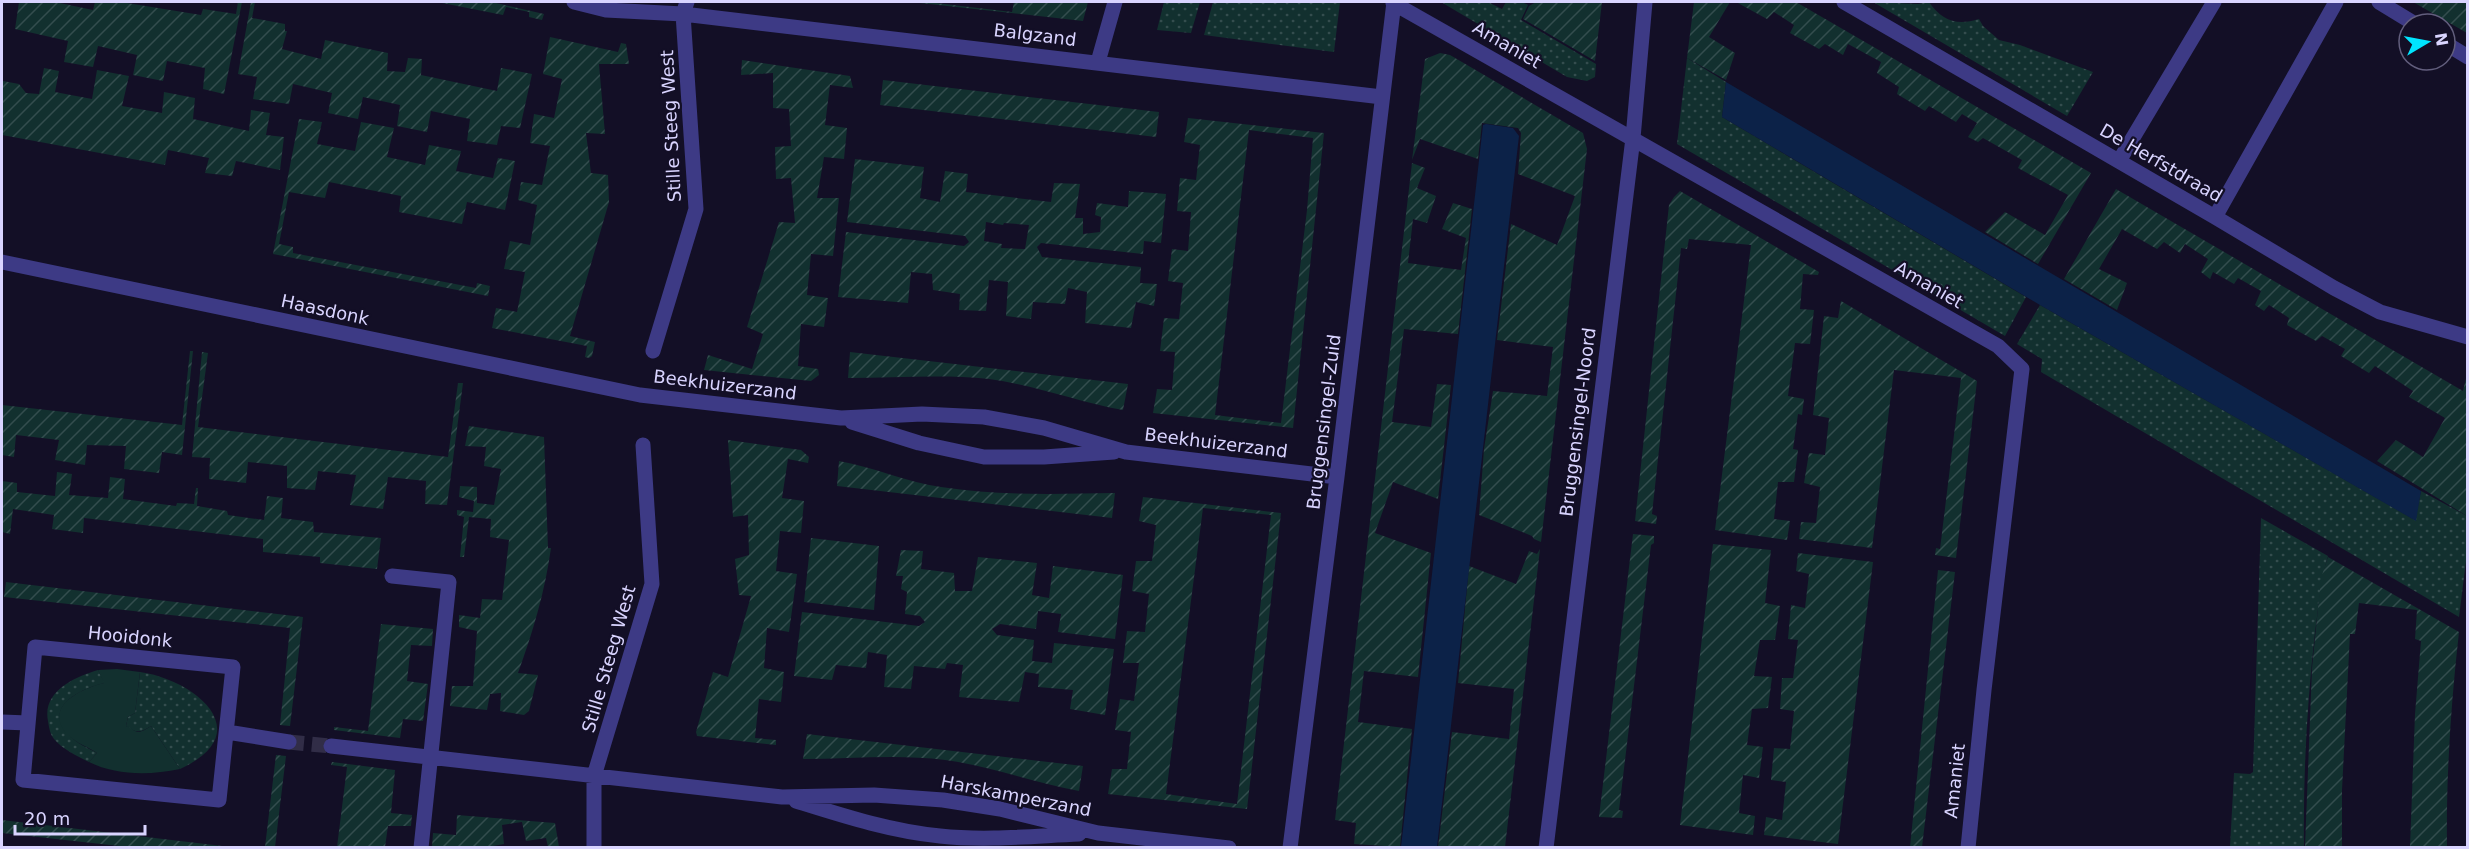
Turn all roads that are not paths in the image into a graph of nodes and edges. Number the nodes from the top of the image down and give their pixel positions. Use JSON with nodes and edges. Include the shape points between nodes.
{"nodes":[{"id":1,"x":574,"y":2,"type":"edge"},
{"id":2,"x":1115,"y":2,"type":"edge"},
{"id":3,"x":1394,"y":2,"type":"edge"},
{"id":4,"x":1645,"y":2,"type":"edge"},
{"id":5,"x":1844,"y":2,"type":"edge"},
{"id":6,"x":2214,"y":2,"type":"edge"},
{"id":7,"x":2336,"y":2,"type":"edge"},
{"id":8,"x":2379,"y":2,"type":"edge"},
{"id":9,"x":685,"y":8,"type":"edge"},
{"id":10,"x":2397,"y":13,"type":"edge"},
{"id":11,"x":1098,"y":62,"type":"junction"},
{"id":12,"x":1382,"y":97,"type":"junction"},
{"id":13,"x":1633,"y":138,"type":"junction"},
{"id":14,"x":2119,"y":161,"type":"junction"},
{"id":15,"x":2215,"y":217,"type":"junction"},
{"id":16,"x":2,"y":262,"type":"edge"},
{"id":17,"x":2468,"y":337,"type":"edge"},
{"id":18,"x":653,"y":351,"type":"dead end"},
{"id":19,"x":640,"y":395,"type":"joint"},
{"id":20,"x":841,"y":418,"type":"junction"},
{"id":21,"x":643,"y":445,"type":"dead end"},
{"id":22,"x":1126,"y":452,"type":"junction"},
{"id":23,"x":1338,"y":477,"type":"junction"},
{"id":24,"x":392,"y":576,"type":"dead end"},
{"id":25,"x":2,"y":722,"type":"edge"},
{"id":26,"x":28,"y":723,"type":"junction"},
{"id":27,"x":227,"y":732,"type":"junction"},
{"id":28,"x":289,"y":742,"type":"tunnel mouth"},
{"id":29,"x":331,"y":746,"type":"tunnel mouth"},
{"id":30,"x":431,"y":758,"type":"junction"},
{"id":31,"x":594,"y":776,"type":"junction"},
{"id":32,"x":782,"y":797,"type":"junction"},
{"id":33,"x":1098,"y":833,"type":"junction"},
{"id":34,"x":421,"y":848,"type":"edge"},
{"id":35,"x":594,"y":848,"type":"edge"},
{"id":36,"x":1229,"y":848,"type":"edge"},
{"id":37,"x":1290,"y":848,"type":"edge"},
{"id":38,"x":1546,"y":848,"type":"edge"},
{"id":39,"x":1968,"y":848,"type":"edge"}],
"edges":[{"from":1,"to":9,"type":"street","name":"Balgzand","via":[[606,10]]},
{"from":2,"to":11,"type":"street"},
{"from":3,"to":12,"type":"street","name":"Bruggensingel-Zuid"},
{"from":3,"to":13,"type":"street","name":"Amaniet"},
{"from":4,"to":13,"type":"street","name":"Bruggensingel-Noord"},
{"from":5,"to":14,"type":"street","name":"De Herfstdraad"},
{"from":6,"to":14,"type":"street"},
{"from":7,"to":15,"type":"street"},
{"from":8,"to":10,"type":"street"},
{"from":9,"to":11,"type":"street","name":"Balgzand","via":[[745,23]]},
{"from":9,"to":18,"type":"street","name":"Stille Steeg West","via":[[696,209]]},
{"from":11,"to":12,"type":"street","name":"Balgzand"},
{"from":12,"to":23,"type":"street","name":"Bruggensingel-Zuid"},
{"from":13,"to":38,"type":"street","name":"Bruggensingel-Noord"},
{"from":13,"to":39,"type":"street","name":"Amaniet","via":[[1998,346],[2022,369]]},
{"from":14,"to":15,"type":"street","name":"De Herfstdraad"},
{"from":15,"to":17,"type":"street","name":"De Herfstdraad","via":[[2380,312]]},
{"from":16,"to":19,"type":"street","name":"Haasdonk"},
{"from":19,"to":20,"type":"street","name":"Beekhuizerzand"},
{"from":20,"to":22,"type":"street","name":"Beekhuizerzand","via":[[921,414],[984,417],[1044,428]]},
{"from":20,"to":22,"type":"street","name":"Beekhuizerzand","via":[[919,443],[984,457]]},
{"from":21,"to":31,"type":"street","name":"Stille Steeg West","via":[[652,584]]},
{"from":22,"to":23,"type":"street","name":"Beekhuizerzand"},
{"from":23,"to":37,"type":"street","name":"Bruggensingel-Zuid"},
{"from":24,"to":30,"type":"street","via":[[449,582]]},
{"from":25,"to":26,"type":"street"},
{"from":26,"to":27,"type":"street","name":"Hooidonk","via":[[23,780],[219,800]]},
{"from":26,"to":27,"type":"street","name":"Hooidonk","via":[[35,647],[233,666]]},
{"from":27,"to":28,"type":"street"},
{"from":29,"to":30,"type":"street"},
{"from":30,"to":31,"type":"street"},
{"from":30,"to":34,"type":"street"},
{"from":31,"to":32,"type":"street","name":"Harskamperzand"},
{"from":31,"to":35,"type":"street","name":"Stille Steeg West"},
{"from":32,"to":33,"type":"street","name":"Harskamperzand","via":[[874,795],[943,800],[1000,809]]},
{"from":32,"to":33,"type":"street","name":"Harskamperzand","via":[[875,826],[941,836],[1002,838]]},
{"from":33,"to":36,"type":"street","name":"Harskamperzand"}]}
